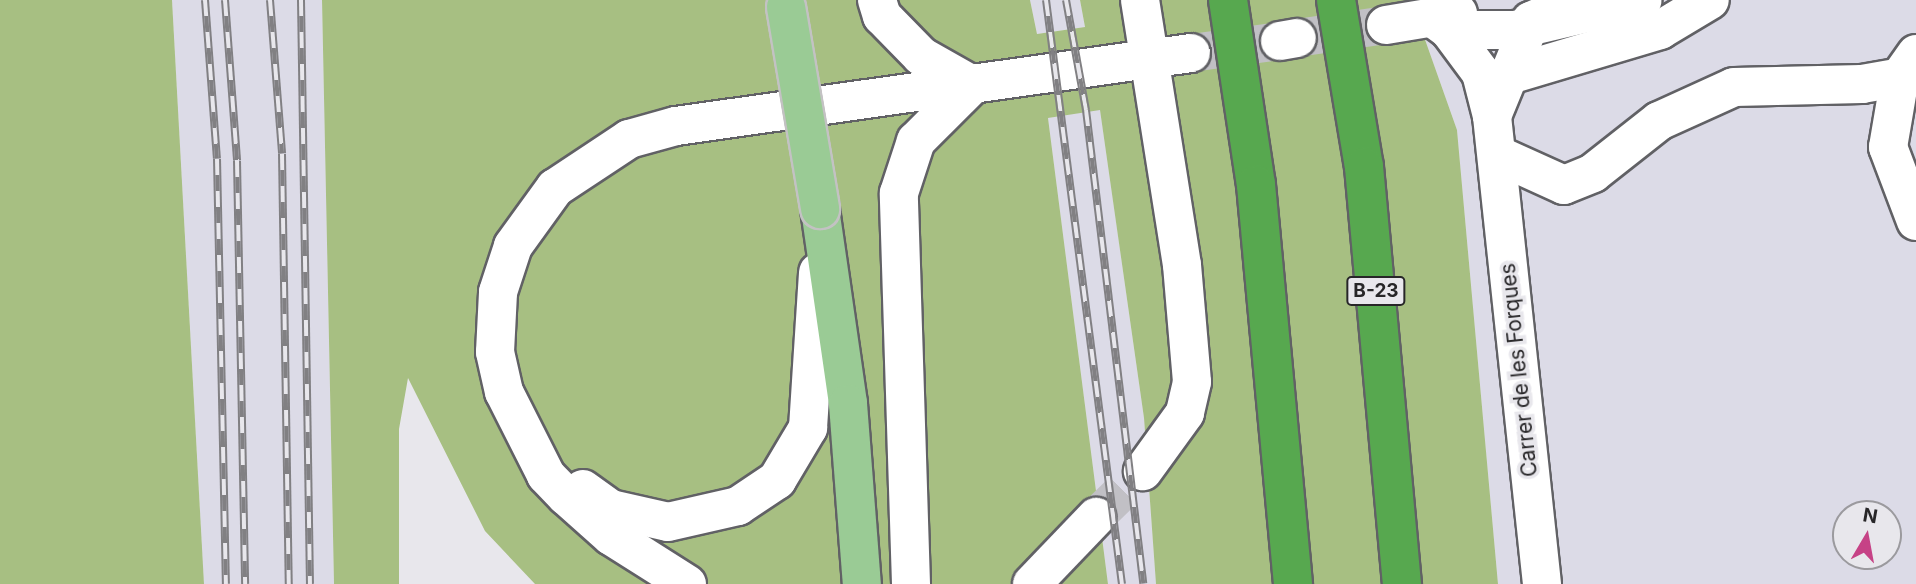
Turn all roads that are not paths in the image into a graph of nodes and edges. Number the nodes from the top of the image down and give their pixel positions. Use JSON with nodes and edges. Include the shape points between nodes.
{"nodes":[{"id":1,"x":877,"y":0,"type":"edge"},
{"id":2,"x":1140,"y":0,"type":"edge"},
{"id":3,"x":1228,"y":0,"type":"edge"},
{"id":4,"x":1336,"y":0,"type":"edge"},
{"id":5,"x":1577,"y":0,"type":"edge"},
{"id":6,"x":1643,"y":0,"type":"edge"},
{"id":7,"x":1710,"y":0,"type":"edge"},
{"id":8,"x":785,"y":3,"type":"edge"},
{"id":9,"x":1532,"y":14,"type":"edge"},
{"id":10,"x":1438,"y":16,"type":"edge"},
{"id":11,"x":1387,"y":25,"type":"tunnel mouth"},
{"id":12,"x":1191,"y":53,"type":"tunnel mouth"},
{"id":13,"x":1150,"y":59,"type":"junction"},
{"id":14,"x":1911,"y":71,"type":"edge"},
{"id":15,"x":1506,"y":76,"type":"junction"},
{"id":16,"x":972,"y":85,"type":"junction"},
{"id":17,"x":1492,"y":116,"type":"junction"},
{"id":18,"x":1916,"y":136,"type":"edge"},
{"id":19,"x":1500,"y":156,"type":"junction"},
{"id":20,"x":1901,"y":177,"type":"junction"},
{"id":21,"x":820,"y":209,"type":"junction"},
{"id":22,"x":1916,"y":221,"type":"edge"},
{"id":23,"x":530,"y":446,"type":"junction"},
{"id":24,"x":1143,"y":471,"type":"tunnel mouth"},
{"id":25,"x":1096,"y":517,"type":"tunnel mouth"},
{"id":26,"x":1037,"y":577,"type":"edge"},
{"id":27,"x":915,"y":583,"type":"edge"},
{"id":28,"x":687,"y":584,"type":"edge"},
{"id":29,"x":862,"y":584,"type":"edge"},
{"id":30,"x":1006,"y":584,"type":"edge"},
{"id":31,"x":1293,"y":584,"type":"edge"},
{"id":32,"x":1402,"y":584,"type":"edge"},
{"id":33,"x":1542,"y":584,"type":"edge"}],
"edges":[{"from":1,"to":16,"type":"street","via":[[882,16],[921,57]]},
{"from":2,"to":13,"type":"street"},
{"from":3,"to":31,"type":"highway","via":[[1256,185]]},
{"from":4,"to":32,"type":"highway","number":"B-23","via":[[1364,167]]},
{"from":5,"to":9,"type":"street"},
{"from":6,"to":9,"type":"street"},
{"from":7,"to":15,"type":"street","via":[[1660,30]]},
{"from":8,"to":21,"type":"main road","bridge":true},
{"from":9,"to":10,"type":"street"},
{"from":9,"to":15,"type":"street"},
{"from":10,"to":11,"type":"street"},
{"from":10,"to":17,"type":"street","name":"Carrer de les Forques","via":[[1481,73]]},
{"from":12,"to":13,"type":"street"},
{"from":13,"to":16,"type":"street"},
{"from":13,"to":24,"type":"street","via":[[1182,265],[1192,382],[1185,413]]},
{"from":14,"to":19,"type":"street","via":[[1851,85],[1734,87],[1659,121],[1593,173],[1564,185]]},
{"from":14,"to":20,"type":"street","via":[[1888,147]]},
{"from":15,"to":17,"type":"street"},
{"from":16,"to":23,"type":"street","via":[[676,126],[629,139],[583,165],[528,219],[498,292],[495,352],[504,392]]},
{"from":16,"to":27,"type":"street","via":[[916,141],[899,193]]},
{"from":17,"to":19,"type":"street","name":"Carrer de les Forques"},
{"from":18,"to":20,"type":"street"},
{"from":19,"to":33,"type":"street","name":"Carrer de les Forques"},
{"from":20,"to":22,"type":"street"},
{"from":21,"to":23,"type":"street","via":[[814,395],[807,428],[777,480],[738,506],[668,522],[611,509]]},
{"from":21,"to":29,"type":"main road","via":[[848,404]]},
{"from":23,"to":28,"type":"street","via":[[566,496],[611,536]]},
{"from":25,"to":26,"type":"street"},
{"from":26,"to":30,"type":"street"}]}
